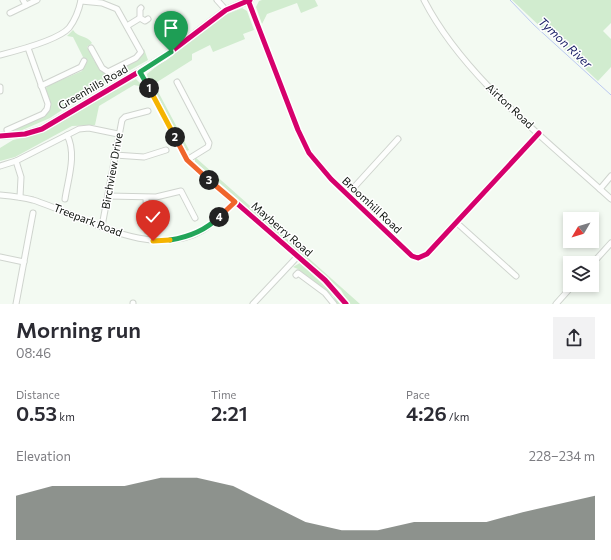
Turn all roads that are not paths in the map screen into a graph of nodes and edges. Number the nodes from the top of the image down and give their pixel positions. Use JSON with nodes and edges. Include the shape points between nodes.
{"nodes":[{"id":1,"x":23,"y":0,"type":"edge"},
{"id":2,"x":37,"y":0,"type":"edge"},
{"id":3,"x":81,"y":0,"type":"edge"},
{"id":4,"x":217,"y":0,"type":"edge"},
{"id":5,"x":249,"y":0,"type":"edge"},
{"id":6,"x":424,"y":0,"type":"edge"},
{"id":7,"x":26,"y":6,"type":"junction"},
{"id":8,"x":141,"y":8,"type":"dead end"},
{"id":9,"x":226,"y":10,"type":"junction"},
{"id":10,"x":10,"y":13,"type":"dead end"},
{"id":11,"x":140,"y":18,"type":"junction"},
{"id":12,"x":148,"y":19,"type":"dead end"},
{"id":13,"x":127,"y":26,"type":"junction"},
{"id":14,"x":28,"y":48,"type":"junction"},
{"id":15,"x":91,"y":48,"type":"dead end"},
{"id":16,"x":0,"y":55,"type":"edge"},
{"id":17,"x":84,"y":61,"type":"dead end"},
{"id":18,"x":140,"y":72,"type":"junction"},
{"id":19,"x":177,"y":82,"type":"dead end"},
{"id":20,"x":41,"y":86,"type":"junction"},
{"id":21,"x":0,"y":87,"type":"edge"},
{"id":22,"x":0,"y":91,"type":"edge"},
{"id":23,"x":148,"y":111,"type":"dead end"},
{"id":24,"x":6,"y":130,"type":"dead end"},
{"id":25,"x":539,"y":133,"type":"junction"},
{"id":26,"x":118,"y":134,"type":"junction"},
{"id":27,"x":67,"y":135,"type":"junction"},
{"id":28,"x":0,"y":136,"type":"edge"},
{"id":29,"x":398,"y":140,"type":"dead end"},
{"id":30,"x":166,"y":150,"type":"dead end"},
{"id":31,"x":115,"y":155,"type":"junction"},
{"id":32,"x":187,"y":160,"type":"junction"},
{"id":33,"x":16,"y":161,"type":"junction"},
{"id":34,"x":0,"y":166,"type":"edge"},
{"id":35,"x":611,"y":176,"type":"edge"},
{"id":36,"x":600,"y":189,"type":"junction"},
{"id":37,"x":0,"y":195,"type":"edge"},
{"id":38,"x":346,"y":195,"type":"junction"},
{"id":39,"x":108,"y":196,"type":"junction"},
{"id":40,"x":20,"y":197,"type":"junction"},
{"id":41,"x":146,"y":198,"type":"junction"},
{"id":42,"x":65,"y":199,"type":"dead end"},
{"id":43,"x":611,"y":199,"type":"edge"},
{"id":44,"x":235,"y":202,"type":"junction"},
{"id":45,"x":33,"y":213,"type":"dead end"},
{"id":46,"x":195,"y":218,"type":"dead end"},
{"id":47,"x":457,"y":223,"type":"junction"},
{"id":48,"x":102,"y":226,"type":"junction"},
{"id":49,"x":147,"y":231,"type":"dead end"},
{"id":50,"x":611,"y":243,"type":"edge"},
{"id":51,"x":0,"y":256,"type":"edge"},
{"id":52,"x":298,"y":256,"type":"junction"},
{"id":53,"x":599,"y":256,"type":"edge"},
{"id":54,"x":24,"y":262,"type":"junction"},
{"id":55,"x":296,"y":275,"type":"dead end"},
{"id":56,"x":516,"y":276,"type":"dead end"},
{"id":57,"x":567,"y":292,"type":"edge"},
{"id":58,"x":16,"y":304,"type":"edge"},
{"id":59,"x":253,"y":304,"type":"edge"},
{"id":60,"x":334,"y":304,"type":"edge"},
{"id":61,"x":346,"y":304,"type":"edge"},
{"id":62,"x":556,"y":304,"type":"edge"}],
"edges":[{"from":1,"to":7,"type":"street"},
{"from":2,"to":7,"type":"street"},
{"from":3,"to":13,"type":"street","via":[[110,5],[117,9]]},
{"from":3,"to":14,"type":"street","via":[[76,16],[68,28]]},
{"from":4,"to":9,"type":"street"},
{"from":5,"to":9,"type":"main road","name":"Greenhills Road"},
{"from":5,"to":38,"type":"street","name":"Broomhill Road","via":[[309,153]]},
{"from":6,"to":25,"type":"street","name":"Airton Road","via":[[472,69]]},
{"from":7,"to":10,"type":"street"},
{"from":8,"to":11,"type":"street"},
{"from":9,"to":18,"type":"main road","name":"Greenhills Road"},
{"from":11,"to":12,"type":"street","via":[[145,21]]},
{"from":11,"to":13,"type":"street"},
{"from":13,"to":15,"type":"street","via":[[140,48],[141,52],[136,58],[108,72],[102,68]]},
{"from":14,"to":16,"type":"street"},
{"from":14,"to":20,"type":"street"},
{"from":17,"to":20,"type":"street","via":[[81,67]]},
{"from":18,"to":28,"type":"main road","name":"Greenhills Road","via":[[42,129],[25,134]]},
{"from":18,"to":32,"type":"street","name":"Mayberry Road"},
{"from":19,"to":32,"type":"street","via":[[209,143],[208,147]]},
{"from":20,"to":24,"type":"street","via":[[48,104],[47,109],[43,114]]},
{"from":21,"to":22,"type":"street"},
{"from":23,"to":26,"type":"street","name":"Birchview Drive","via":[[125,116]]},
{"from":25,"to":36,"type":"street","name":"Airton Road"},
{"from":25,"to":47,"type":"street","name":"Broomhill Road"},
{"from":26,"to":27,"type":"street","via":[[89,128],[79,129]]},
{"from":26,"to":31,"type":"street","name":"Birchview Drive"},
{"from":27,"to":33,"type":"street"},
{"from":27,"to":42,"type":"street","via":[[71,143],[72,156]]},
{"from":29,"to":38,"type":"street"},
{"from":30,"to":31,"type":"street","via":[[144,156]]},
{"from":31,"to":39,"type":"street","name":"Birchview Drive"},
{"from":32,"to":44,"type":"street","name":"Mayberry Road"},
{"from":33,"to":34,"type":"street"},
{"from":33,"to":40,"type":"street","via":[[21,177]]},
{"from":35,"to":36,"type":"street"},
{"from":36,"to":43,"type":"street","name":"Airton Road"},
{"from":37,"to":40,"type":"street","name":"Treepark Road"},
{"from":38,"to":47,"type":"street","name":"Broomhill Road","via":[[412,256],[418,258],[427,254]]},
{"from":39,"to":41,"type":"street"},
{"from":39,"to":48,"type":"street","name":"Birchview Drive"},
{"from":40,"to":48,"type":"street","name":"Treepark Road"},
{"from":41,"to":46,"type":"street","via":[[181,191]]},
{"from":41,"to":49,"type":"street"},
{"from":44,"to":48,"type":"street","name":"Treepark Road","via":[[215,222],[202,230],[191,236],[166,241],[134,237]]},
{"from":44,"to":52,"type":"street","name":"Mayberry Road"},
{"from":45,"to":54,"type":"street"},
{"from":47,"to":56,"type":"street"},
{"from":50,"to":53,"type":"street"},
{"from":51,"to":54,"type":"street"},
{"from":52,"to":59,"type":"street"},
{"from":52,"to":61,"type":"street","name":"Mayberry Road","via":[[325,280]]},
{"from":54,"to":58,"type":"street"},
{"from":55,"to":60,"type":"street","via":[[298,273],[319,288]]},
{"from":57,"to":62,"type":"street"}]}
